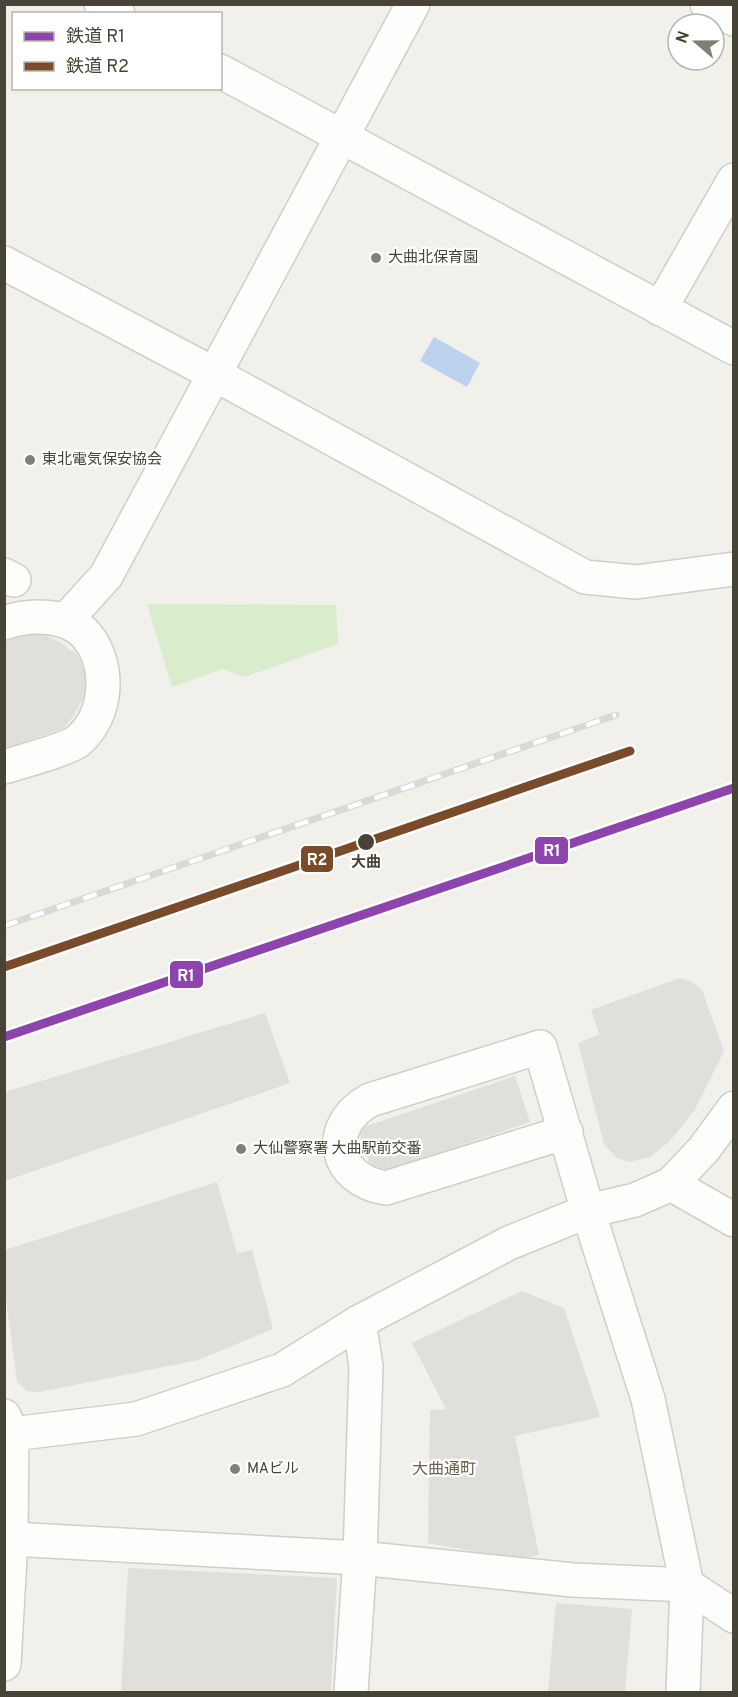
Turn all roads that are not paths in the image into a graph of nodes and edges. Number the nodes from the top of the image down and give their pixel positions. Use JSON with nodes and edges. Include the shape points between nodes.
{"nodes":[{"id":1,"x":101,"y":4,"type":"edge"},
{"id":2,"x":413,"y":4,"type":"edge"},
{"id":3,"x":707,"y":4,"type":"edge"},
{"id":4,"x":115,"y":12,"type":"edge"},
{"id":5,"x":734,"y":19,"type":"edge"},
{"id":6,"x":222,"y":72,"type":"edge"},
{"id":7,"x":340,"y":137,"type":"junction"},
{"id":8,"x":734,"y":180,"type":"edge"},
{"id":9,"x":4,"y":263,"type":"edge"},
{"id":10,"x":660,"y":309,"type":"junction"},
{"id":11,"x":734,"y":348,"type":"edge"},
{"id":12,"x":216,"y":375,"type":"junction"},
{"id":13,"x":734,"y":569,"type":"edge"},
{"id":14,"x":65,"y":621,"type":"junction"},
{"id":15,"x":4,"y":623,"type":"edge"},
{"id":16,"x":4,"y":767,"type":"edge"},
{"id":17,"x":734,"y":1108,"type":"edge"},
{"id":18,"x":566,"y":1132,"type":"junction"},
{"id":19,"x":670,"y":1184,"type":"junction"},
{"id":20,"x":588,"y":1211,"type":"junction"},
{"id":21,"x":734,"y":1220,"type":"edge"},
{"id":22,"x":359,"y":1322,"type":"junction"},
{"id":23,"x":7,"y":1428,"type":"edge"},
{"id":24,"x":11,"y":1539,"type":"junction"},
{"id":25,"x":360,"y":1558,"type":"junction"},
{"id":26,"x":687,"y":1585,"type":"junction"},
{"id":27,"x":734,"y":1616,"type":"edge"},
{"id":28,"x":4,"y":1664,"type":"edge"},
{"id":29,"x":351,"y":1692,"type":"edge"},
{"id":30,"x":683,"y":1692,"type":"edge"}],
"edges":[{"from":1,"to":4,"type":"street"},
{"from":2,"to":7,"type":"street"},
{"from":3,"to":5,"type":"street"},
{"from":6,"to":7,"type":"street"},
{"from":7,"to":10,"type":"street"},
{"from":7,"to":12,"type":"street"},
{"from":8,"to":10,"type":"street"},
{"from":9,"to":12,"type":"street"},
{"from":10,"to":11,"type":"street"},
{"from":12,"to":13,"type":"street","via":[[585,578],[636,582]]},
{"from":12,"to":14,"type":"street","via":[[106,576]]},
{"from":14,"to":15,"type":"street","via":[[36,616]]},
{"from":14,"to":16,"type":"street","via":[[86,634],[98,656],[103,686],[98,716],[77,742]]},
{"from":17,"to":19,"type":"street","via":[[704,1149]]},
{"from":18,"to":18,"type":"street","via":[[386,1188],[369,1186],[354,1177],[340,1148],[340,1133],[356,1107],[540,1047]]},
{"from":18,"to":20,"type":"street"},
{"from":19,"to":20,"type":"street","via":[[635,1200]]},
{"from":19,"to":21,"type":"street"},
{"from":20,"to":22,"type":"street","via":[[509,1243]]},
{"from":20,"to":26,"type":"street","via":[[648,1399]]},
{"from":22,"to":23,"type":"street","via":[[282,1370],[136,1419]]},
{"from":22,"to":25,"type":"street","via":[[366,1366]]},
{"from":23,"to":24,"type":"street"},
{"from":24,"to":25,"type":"street"},
{"from":24,"to":28,"type":"street"},
{"from":25,"to":26,"type":"street","via":[[573,1580]]},
{"from":25,"to":29,"type":"street"},
{"from":26,"to":27,"type":"street"},
{"from":26,"to":30,"type":"street"}]}
